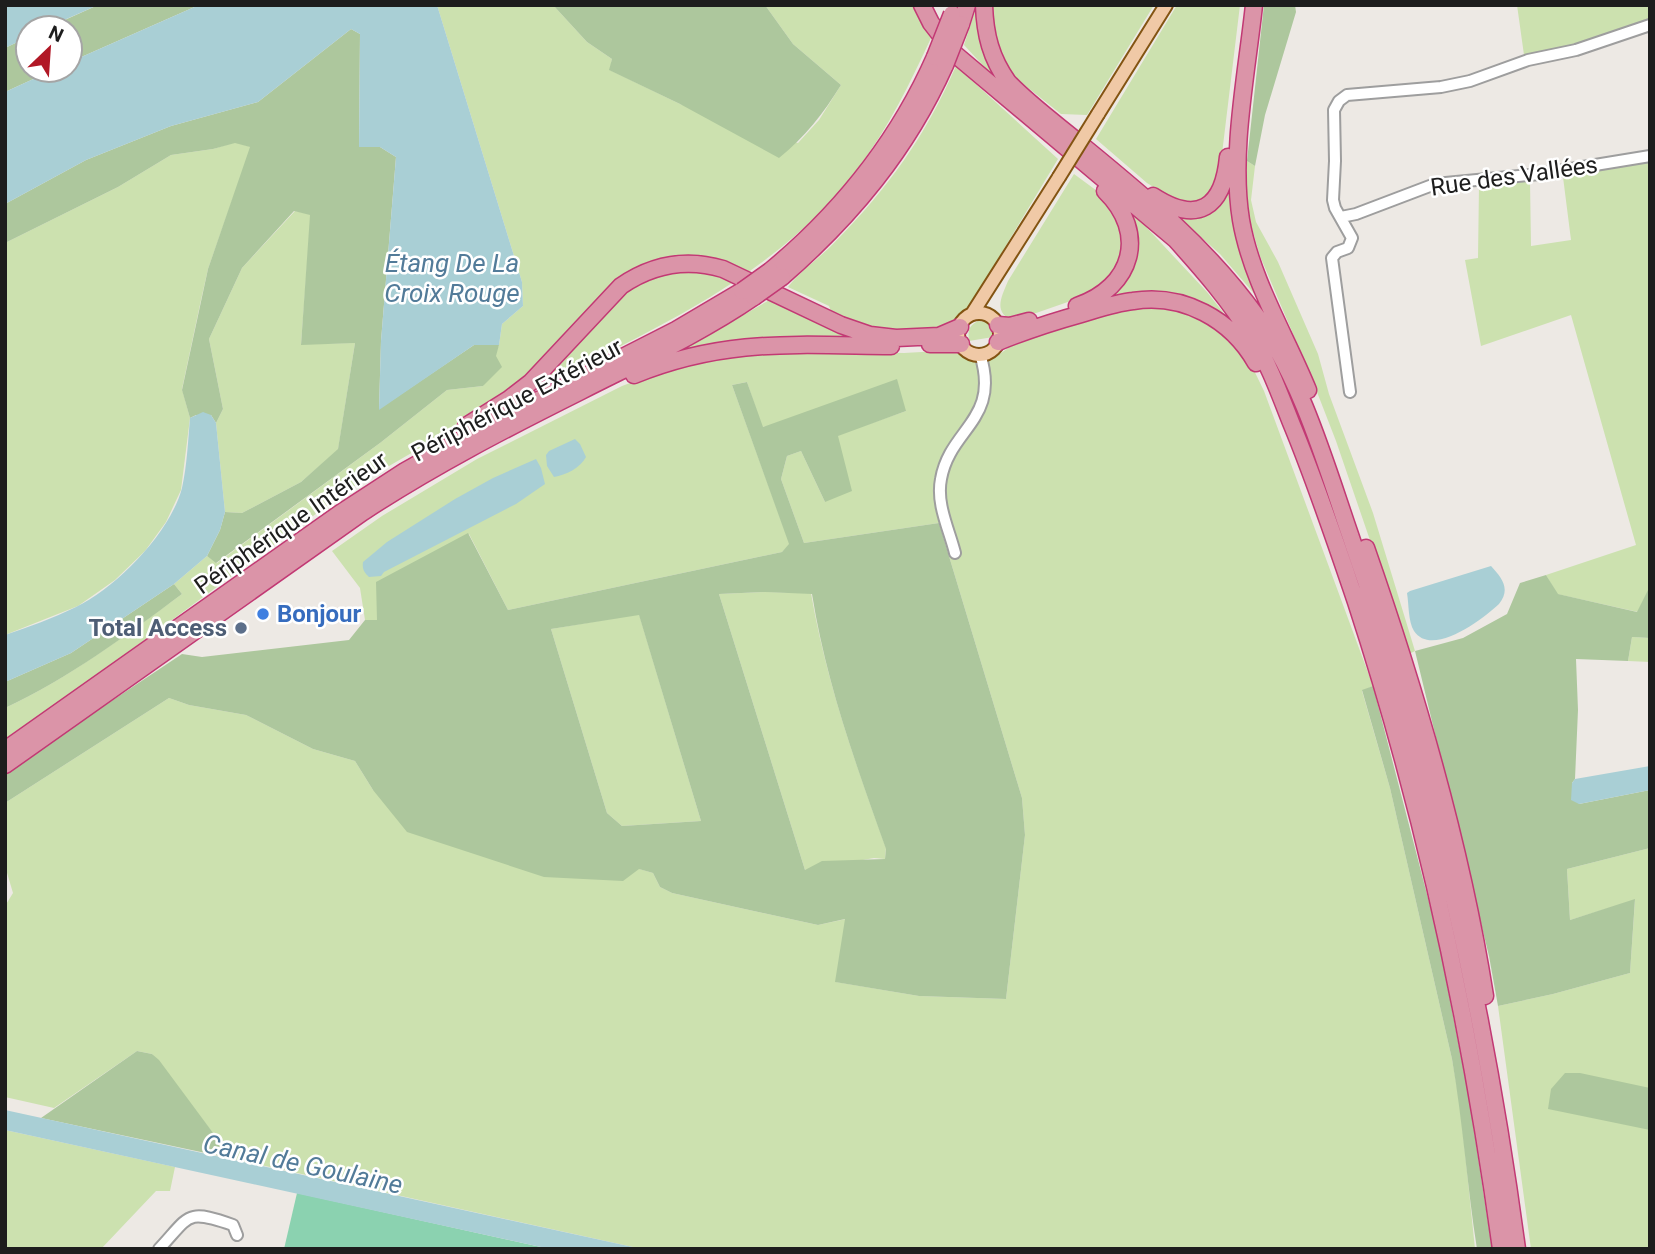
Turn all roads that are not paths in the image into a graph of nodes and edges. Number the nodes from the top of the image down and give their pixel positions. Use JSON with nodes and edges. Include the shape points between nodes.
{"nodes":[{"id":1,"x":922,"y":5,"type":"edge"},
{"id":2,"x":967,"y":5,"type":"edge"},
{"id":3,"x":984,"y":5,"type":"edge"},
{"id":4,"x":1166,"y":5,"type":"edge"},
{"id":5,"x":1245,"y":5,"type":"edge"},
{"id":6,"x":1254,"y":5,"type":"edge"},
{"id":7,"x":956,"y":14,"type":"edge"},
{"id":8,"x":1650,"y":25,"type":"edge"},
{"id":9,"x":1063,"y":137,"type":"junction"},
{"id":10,"x":1650,"y":156,"type":"edge"},
{"id":11,"x":1340,"y":217,"type":"junction"},
{"id":12,"x":997,"y":277,"type":"junction"},
{"id":13,"x":748,"y":294,"type":"junction"},
{"id":14,"x":972,"y":314,"type":"junction"},
{"id":15,"x":993,"y":320,"type":"junction"},
{"id":16,"x":960,"y":327,"type":"junction"},
{"id":17,"x":998,"y":342,"type":"junction"},
{"id":18,"x":961,"y":344,"type":"junction"},
{"id":19,"x":980,"y":354,"type":"junction"},
{"id":20,"x":1350,"y":392,"type":"dead end"},
{"id":21,"x":564,"y":400,"type":"junction"},
{"id":22,"x":1289,"y":418,"type":"junction"},
{"id":23,"x":428,"y":457,"type":"junction"},
{"id":24,"x":955,"y":553,"type":"dead end"},
{"id":25,"x":5,"y":750,"type":"edge"},
{"id":26,"x":5,"y":765,"type":"edge"},
{"id":27,"x":1505,"y":1161,"type":"junction"},
{"id":28,"x":237,"y":1235,"type":"dead end"},
{"id":29,"x":159,"y":1249,"type":"edge"},
{"id":30,"x":1501,"y":1249,"type":"edge"},
{"id":31,"x":1517,"y":1249,"type":"edge"}],
"edges":[{"from":1,"to":9,"type":"highway","via":[[956,55]]},
{"from":2,"to":7,"type":"highway"},
{"from":3,"to":9,"type":"highway","via":[[988,44],[1002,74]]},
{"from":4,"to":12,"type":"main road","bridge":true},
{"from":5,"to":9,"type":"highway","via":[[1227,175],[1209,204],[1195,211],[1169,205]]},
{"from":6,"to":27,"type":"highway","via":[[1237,164],[1241,220],[1251,259],[1351,503],[1419,712],[1477,944],[1508,1149]]},
{"from":7,"to":13,"type":"highway","name":"Périphérique Intérieur","bridge":true,"via":[[910,132],[875,183],[827,236]]},
{"from":8,"to":11,"type":"street","via":[[1470,81],[1342,99],[1333,121],[1333,200]]},
{"from":9,"to":15,"type":"highway","via":[[1123,212],[1130,231],[1126,262],[1107,291],[1091,301],[1019,325]]},
{"from":9,"to":22,"type":"highway","via":[[1200,267],[1253,338]]},
{"from":9,"to":27,"type":"highway","via":[[1147,199],[1210,257],[1259,320],[1295,386],[1356,552],[1420,764],[1467,958]]},
{"from":10,"to":11,"type":"street","name":"Rue des Vallées","via":[[1540,174],[1435,184]]},
{"from":11,"to":20,"type":"street","via":[[1351,243],[1332,258]]},
{"from":12,"to":14,"type":"main road"},
{"from":12,"to":15,"type":"main road"},
{"from":13,"to":21,"type":"highway","name":"Périphérique Extérieur","via":[[698,332]]},
{"from":13,"to":23,"type":"highway","name":"Périphérique Intérieur"},
{"from":14,"to":15,"type":"main road"},
{"from":14,"to":16,"type":"main road"},
{"from":15,"to":17,"type":"main road"},
{"from":16,"to":18,"type":"main road"},
{"from":16,"to":23,"type":"highway","via":[[939,335],[870,335],[723,269],[685,262],[660,266],[621,286],[531,382],[437,445]]},
{"from":17,"to":19,"type":"main road","via":[[991,351]]},
{"from":17,"to":22,"type":"highway","via":[[1118,303],[1148,299],[1186,305],[1235,334],[1279,409]]},
{"from":18,"to":19,"type":"main road"},
{"from":18,"to":21,"type":"highway","via":[[727,348],[646,370],[577,401]]},
{"from":19,"to":24,"type":"street","via":[[985,383],[982,405],[950,452],[940,481],[941,504]]},
{"from":21,"to":26,"type":"highway","name":"Périphérique Extérieur","via":[[392,494]]},
{"from":22,"to":30,"type":"highway","via":[[1361,618],[1414,799],[1459,993]]},
{"from":23,"to":25,"type":"highway","name":"Périphérique Intérieur"},
{"from":27,"to":31,"type":"highway"},
{"from":28,"to":29,"type":"street","via":[[233,1225],[189,1217]]}]}
